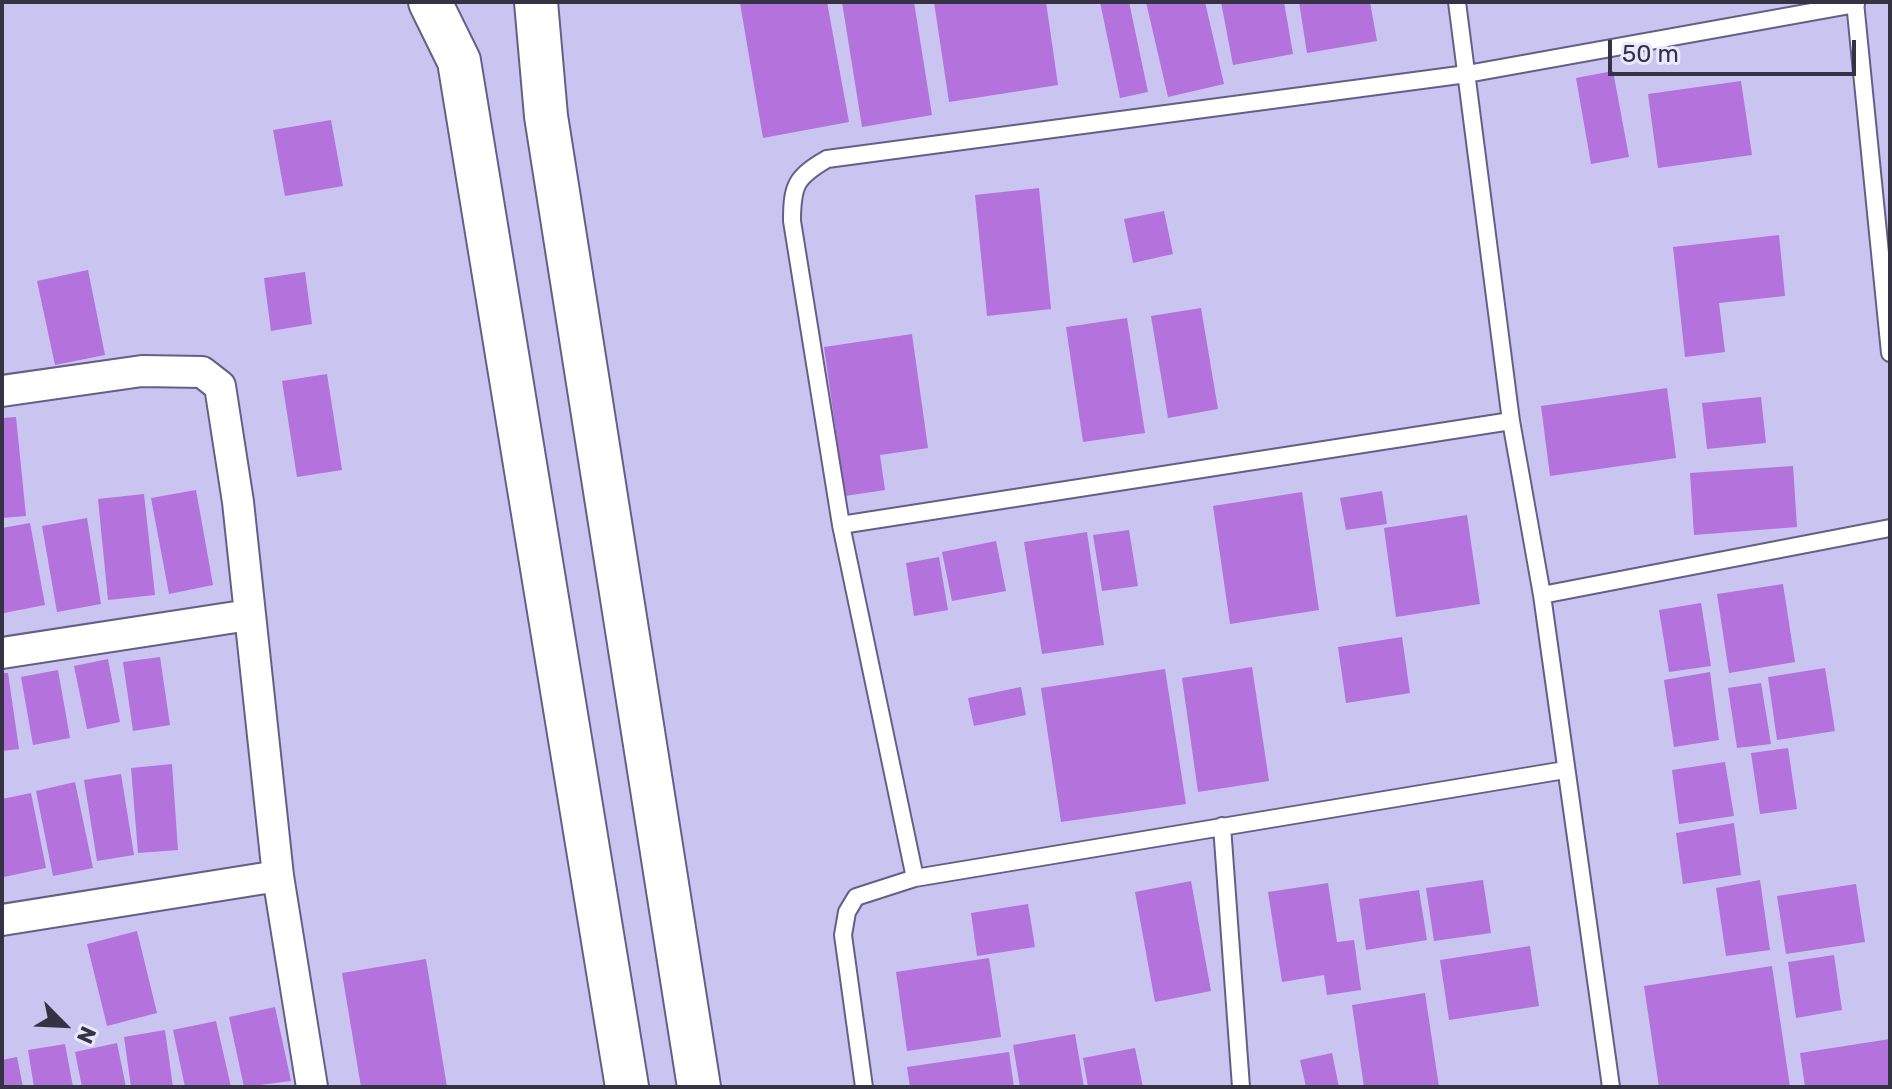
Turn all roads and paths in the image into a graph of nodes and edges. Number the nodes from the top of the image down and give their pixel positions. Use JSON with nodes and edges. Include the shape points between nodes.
{"nodes":[{"id":1,"x":430,"y":2,"type":"edge"},
{"id":2,"x":536,"y":2,"type":"edge"},
{"id":3,"x":1457,"y":2,"type":"edge"},
{"id":4,"x":1855,"y":3,"type":"edge"},
{"id":5,"x":1467,"y":74,"type":"junction"},
{"id":6,"x":1890,"y":353,"type":"edge"},
{"id":7,"x":2,"y":391,"type":"edge"},
{"id":8,"x":1511,"y":421,"type":"junction"},
{"id":9,"x":841,"y":525,"type":"junction"},
{"id":10,"x":1890,"y":528,"type":"edge"},
{"id":11,"x":1542,"y":595,"type":"junction"},
{"id":12,"x":249,"y":615,"type":"junction"},
{"id":13,"x":2,"y":653,"type":"edge"},
{"id":14,"x":1565,"y":770,"type":"junction"},
{"id":15,"x":1222,"y":826,"type":"junction"},
{"id":16,"x":278,"y":876,"type":"junction"},
{"id":17,"x":915,"y":878,"type":"junction"},
{"id":18,"x":2,"y":920,"type":"edge"},
{"id":19,"x":312,"y":1087,"type":"edge"},
{"id":20,"x":627,"y":1087,"type":"edge"},
{"id":21,"x":699,"y":1087,"type":"edge"},
{"id":22,"x":864,"y":1087,"type":"edge"},
{"id":23,"x":1241,"y":1087,"type":"edge"},
{"id":24,"x":1611,"y":1087,"type":"edge"}],
"edges":[{"from":1,"to":20,"type":"street","via":[[459,61]]},
{"from":2,"to":21,"type":"street","via":[[546,116]]},
{"from":3,"to":5,"type":"lane"},
{"from":4,"to":5,"type":"lane"},
{"from":4,"to":6,"type":"lane"},
{"from":5,"to":8,"type":"lane"},
{"from":5,"to":9,"type":"lane","via":[[827,159],[802,174],[792,195],[792,221]]},
{"from":7,"to":12,"type":"street","via":[[142,371],[202,372],[213,377],[220,386],[235,477]]},
{"from":8,"to":9,"type":"lane"},
{"from":8,"to":11,"type":"lane"},
{"from":9,"to":17,"type":"lane"},
{"from":10,"to":11,"type":"lane"},
{"from":11,"to":14,"type":"lane"},
{"from":12,"to":13,"type":"street"},
{"from":12,"to":16,"type":"street"},
{"from":14,"to":15,"type":"lane"},
{"from":14,"to":24,"type":"lane"},
{"from":15,"to":17,"type":"lane"},
{"from":15,"to":23,"type":"lane"},
{"from":16,"to":18,"type":"street"},
{"from":16,"to":19,"type":"street"},
{"from":17,"to":22,"type":"lane","via":[[856,897],[847,912],[843,935]]}]}
